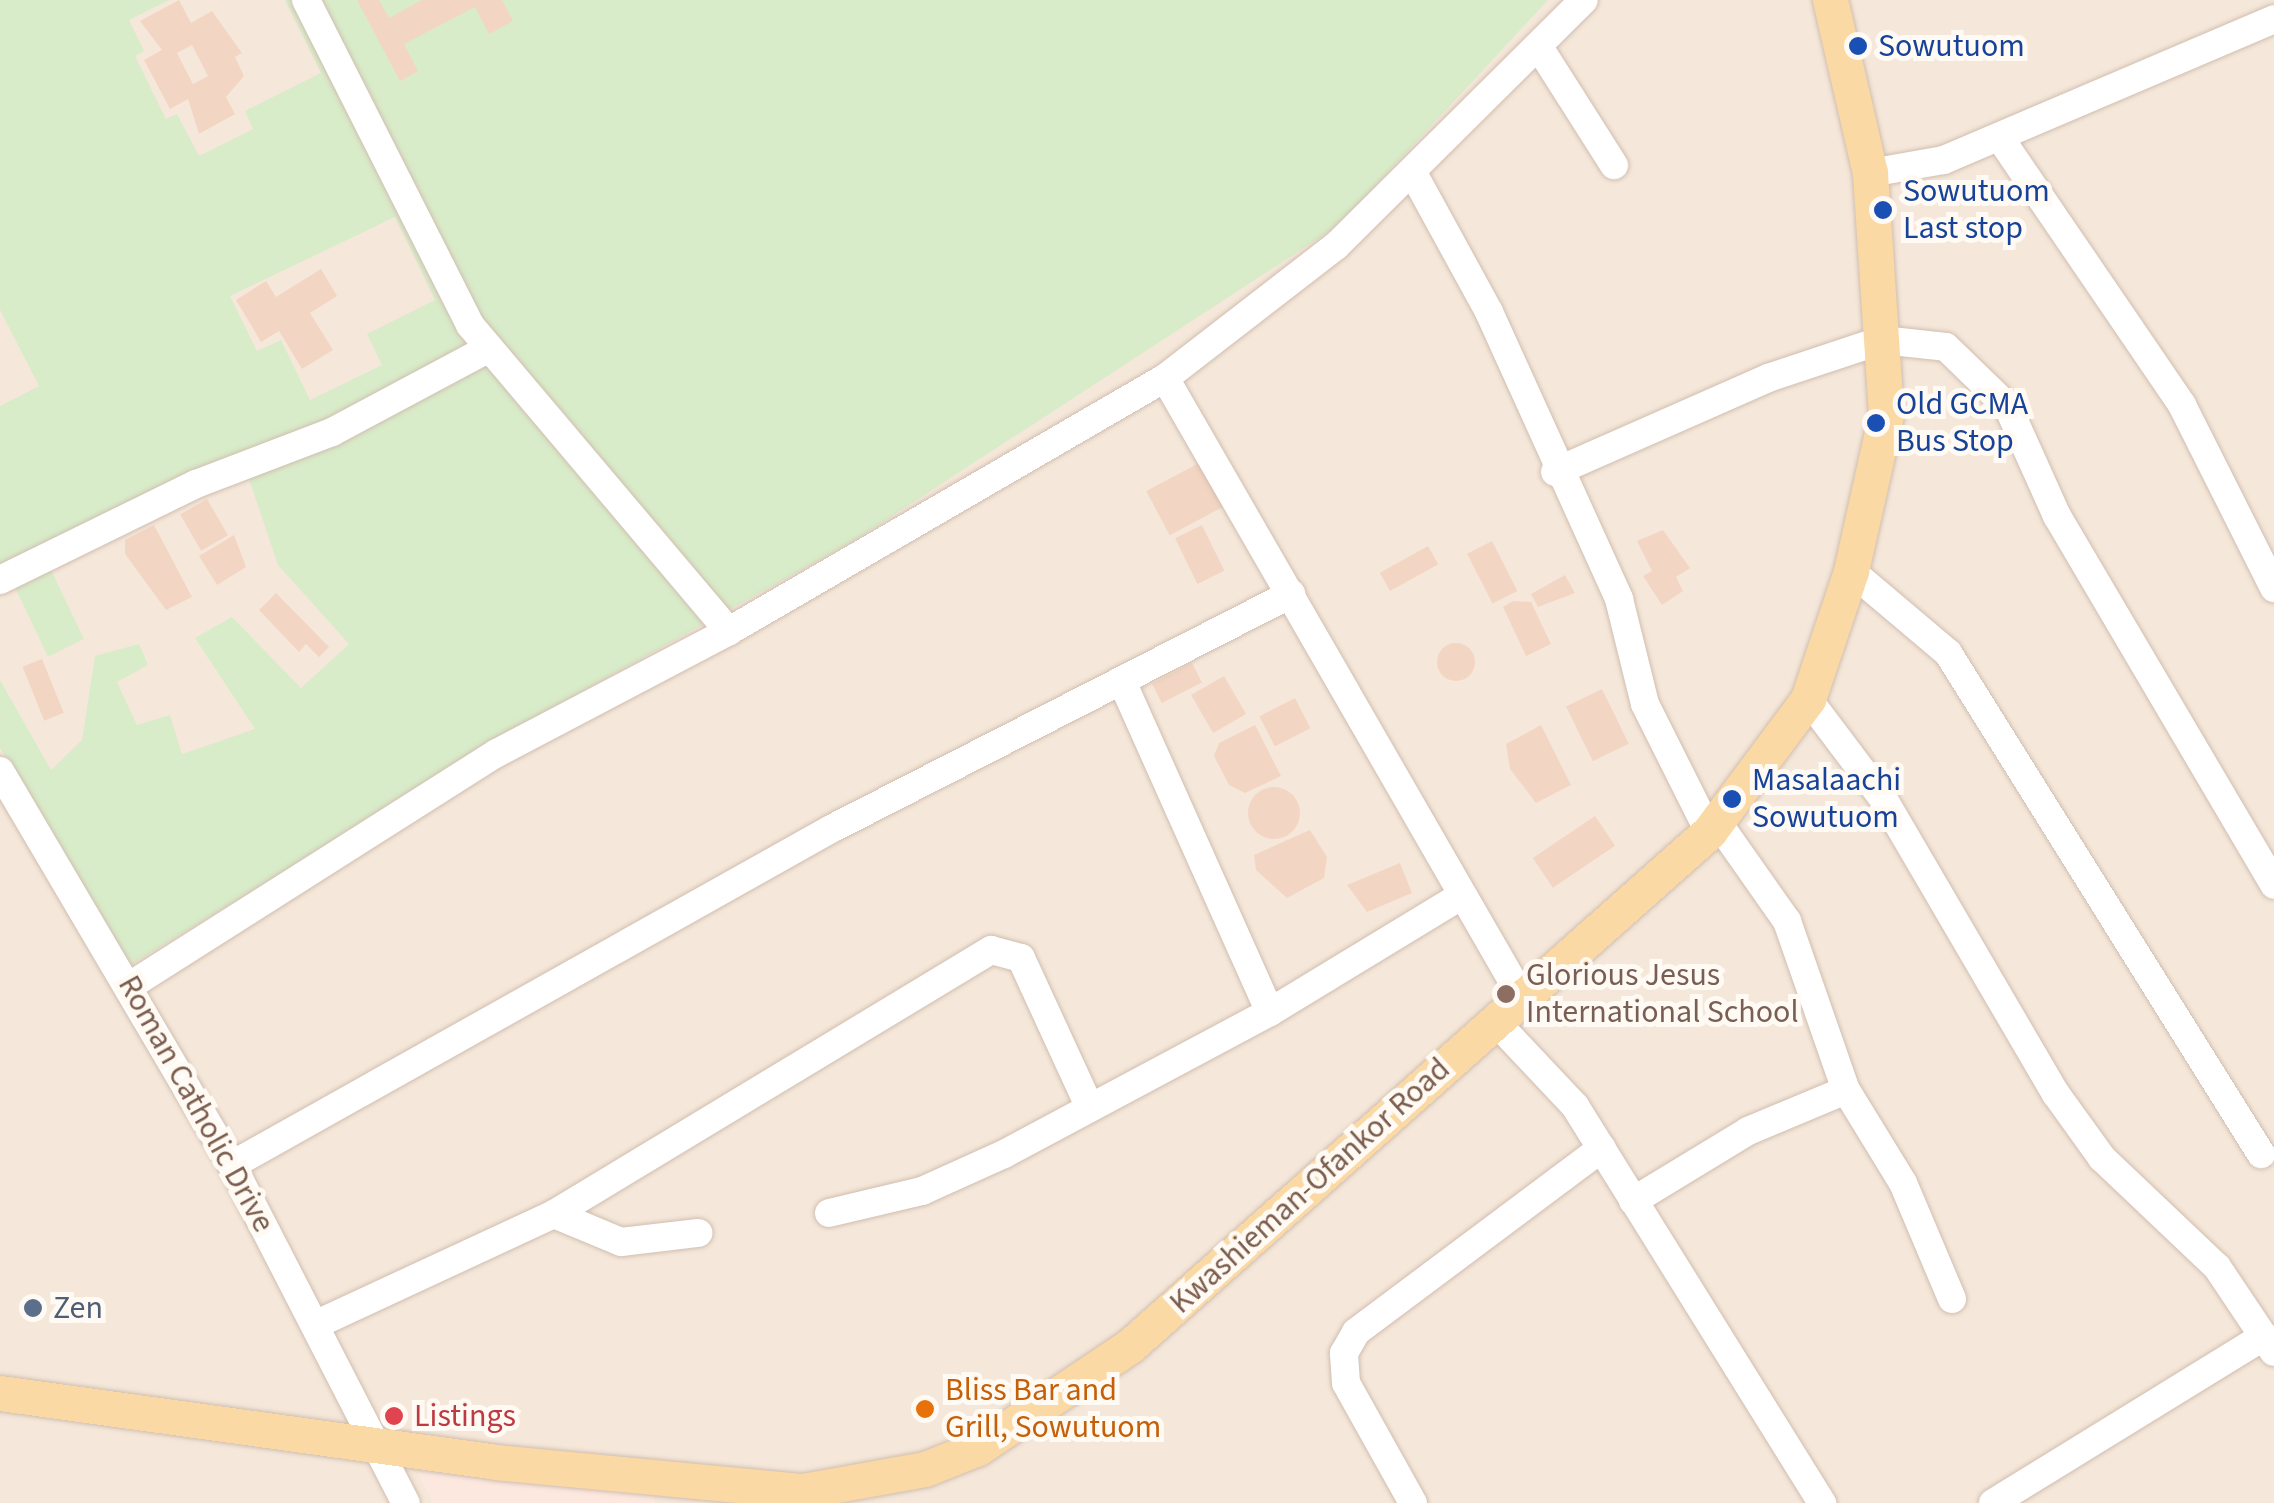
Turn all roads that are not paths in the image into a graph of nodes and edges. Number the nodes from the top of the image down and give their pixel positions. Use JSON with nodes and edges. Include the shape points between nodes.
{"nodes":[{"id":1,"x":306,"y":0,"type":"edge"},
{"id":2,"x":1584,"y":0,"type":"edge"},
{"id":3,"x":1830,"y":0,"type":"edge"},
{"id":4,"x":2274,"y":19,"type":"edge"},
{"id":5,"x":1538,"y":47,"type":"junction"},
{"id":6,"x":2000,"y":138,"type":"junction"},
{"id":7,"x":1614,"y":165,"type":"dead end"},
{"id":8,"x":1870,"y":172,"type":"junction"},
{"id":9,"x":1413,"y":173,"type":"junction"},
{"id":10,"x":1882,"y":340,"type":"junction"},
{"id":11,"x":490,"y":348,"type":"junction"},
{"id":12,"x":1164,"y":378,"type":"junction"},
{"id":13,"x":1555,"y":472,"type":"junction"},
{"id":14,"x":1851,"y":571,"type":"junction"},
{"id":15,"x":0,"y":580,"type":"edge"},
{"id":16,"x":2274,"y":588,"type":"edge"},
{"id":17,"x":1291,"y":594,"type":"junction"},
{"id":18,"x":728,"y":631,"type":"junction"},
{"id":19,"x":1124,"y":686,"type":"junction"},
{"id":20,"x":1808,"y":699,"type":"junction"},
{"id":21,"x":0,"y":771,"type":"edge"},
{"id":22,"x":1713,"y":828,"type":"junction"},
{"id":23,"x":2274,"y":885,"type":"edge"},
{"id":24,"x":1460,"y":896,"type":"junction"},
{"id":25,"x":131,"y":985,"type":"junction"},
{"id":26,"x":1520,"y":994,"type":"junction"},
{"id":27,"x":1270,"y":1012,"type":"junction"},
{"id":28,"x":1494,"y":1020,"type":"junction"},
{"id":29,"x":1846,"y":1090,"type":"junction"},
{"id":30,"x":1090,"y":1108,"type":"junction"},
{"id":31,"x":1602,"y":1148,"type":"junction"},
{"id":32,"x":2261,"y":1154,"type":"dead end"},
{"id":33,"x":232,"y":1165,"type":"junction"},
{"id":34,"x":1633,"y":1202,"type":"junction"},
{"id":35,"x":828,"y":1213,"type":"dead end"},
{"id":36,"x":554,"y":1214,"type":"junction"},
{"id":37,"x":698,"y":1234,"type":"dead end"},
{"id":38,"x":1952,"y":1299,"type":"dead end"},
{"id":39,"x":317,"y":1324,"type":"junction"},
{"id":40,"x":2269,"y":1344,"type":"edge"},
{"id":41,"x":0,"y":1393,"type":"edge"},
{"id":42,"x":375,"y":1446,"type":"junction"},
{"id":43,"x":406,"y":1503,"type":"edge"},
{"id":44,"x":1413,"y":1503,"type":"edge"},
{"id":45,"x":1822,"y":1503,"type":"edge"},
{"id":46,"x":1993,"y":1503,"type":"edge"}],
"edges":[{"from":1,"to":11,"type":"street","via":[[433,267]]},
{"from":2,"to":5,"type":"street"},
{"from":3,"to":8,"type":"main road","name":"Kwashieman-Ofankor Road"},
{"from":4,"to":6,"type":"street","via":[[2113,81]]},
{"from":5,"to":7,"type":"street"},
{"from":5,"to":9,"type":"street"},
{"from":6,"to":8,"type":"street","via":[[1919,167]]},
{"from":6,"to":16,"type":"street","via":[[2182,406]]},
{"from":8,"to":10,"type":"main road","name":"Kwashieman-Ofankor Road"},
{"from":9,"to":12,"type":"street","via":[[1336,246]]},
{"from":9,"to":13,"type":"street","via":[[1489,312]]},
{"from":10,"to":13,"type":"street","via":[[1768,378]]},
{"from":10,"to":14,"type":"main road","name":"Kwashieman-Ofankor Road","via":[[1883,439]]},
{"from":10,"to":23,"type":"street","via":[[1946,347],[2000,395],[2077,551]]},
{"from":11,"to":15,"type":"street","via":[[332,432],[196,484]]},
{"from":11,"to":18,"type":"street"},
{"from":12,"to":17,"type":"street"},
{"from":12,"to":18,"type":"street"},
{"from":13,"to":22,"type":"street","via":[[1619,599],[1660,743]]},
{"from":14,"to":20,"type":"main road","name":"Kwashieman-Ofankor Road"},
{"from":14,"to":32,"type":"street","via":[[1948,653]]},
{"from":17,"to":19,"type":"street"},
{"from":17,"to":24,"type":"street"},
{"from":18,"to":25,"type":"street","via":[[496,752]]},
{"from":19,"to":27,"type":"street"},
{"from":19,"to":33,"type":"street","via":[[832,829]]},
{"from":20,"to":22,"type":"main road","name":"Kwashieman-Ofankor Road"},
{"from":20,"to":40,"type":"street","via":[[1884,800],[2056,1094],[2102,1158],[2217,1267]]},
{"from":21,"to":25,"type":"street","name":"Roman Catholic Drive"},
{"from":22,"to":26,"type":"main road","name":"Kwashieman-Ofankor Road"},
{"from":22,"to":29,"type":"street","via":[[1787,920]]},
{"from":24,"to":26,"type":"street"},
{"from":24,"to":27,"type":"street"},
{"from":25,"to":33,"type":"street","name":"Roman Catholic Drive"},
{"from":26,"to":28,"type":"main road","name":"Kwashieman-Ofankor Road"},
{"from":27,"to":30,"type":"street"},
{"from":28,"to":31,"type":"street"},
{"from":28,"to":42,"type":"main road","name":"Kwashieman-Ofankor Road","via":[[1131,1345],[978,1448],[925,1469],[803,1490]]},
{"from":29,"to":34,"type":"street","via":[[1748,1131]]},
{"from":29,"to":38,"type":"street","via":[[1903,1183]]},
{"from":30,"to":35,"type":"street","via":[[959,1176]]},
{"from":30,"to":36,"type":"street","via":[[1020,958],[991,950]]},
{"from":31,"to":34,"type":"street"},
{"from":31,"to":44,"type":"street","via":[[1356,1332],[1344,1353],[1346,1383]]},
{"from":33,"to":39,"type":"street","name":"Roman Catholic Drive"},
{"from":34,"to":45,"type":"street"},
{"from":36,"to":37,"type":"street","via":[[621,1242]]},
{"from":36,"to":39,"type":"street"},
{"from":39,"to":42,"type":"street","name":"Roman Catholic Drive"},
{"from":40,"to":46,"type":"street"},
{"from":41,"to":42,"type":"main road","name":"Kwashieman-Ofankor Road"},
{"from":42,"to":43,"type":"street","name":"Roman Catholic Drive"}]}
